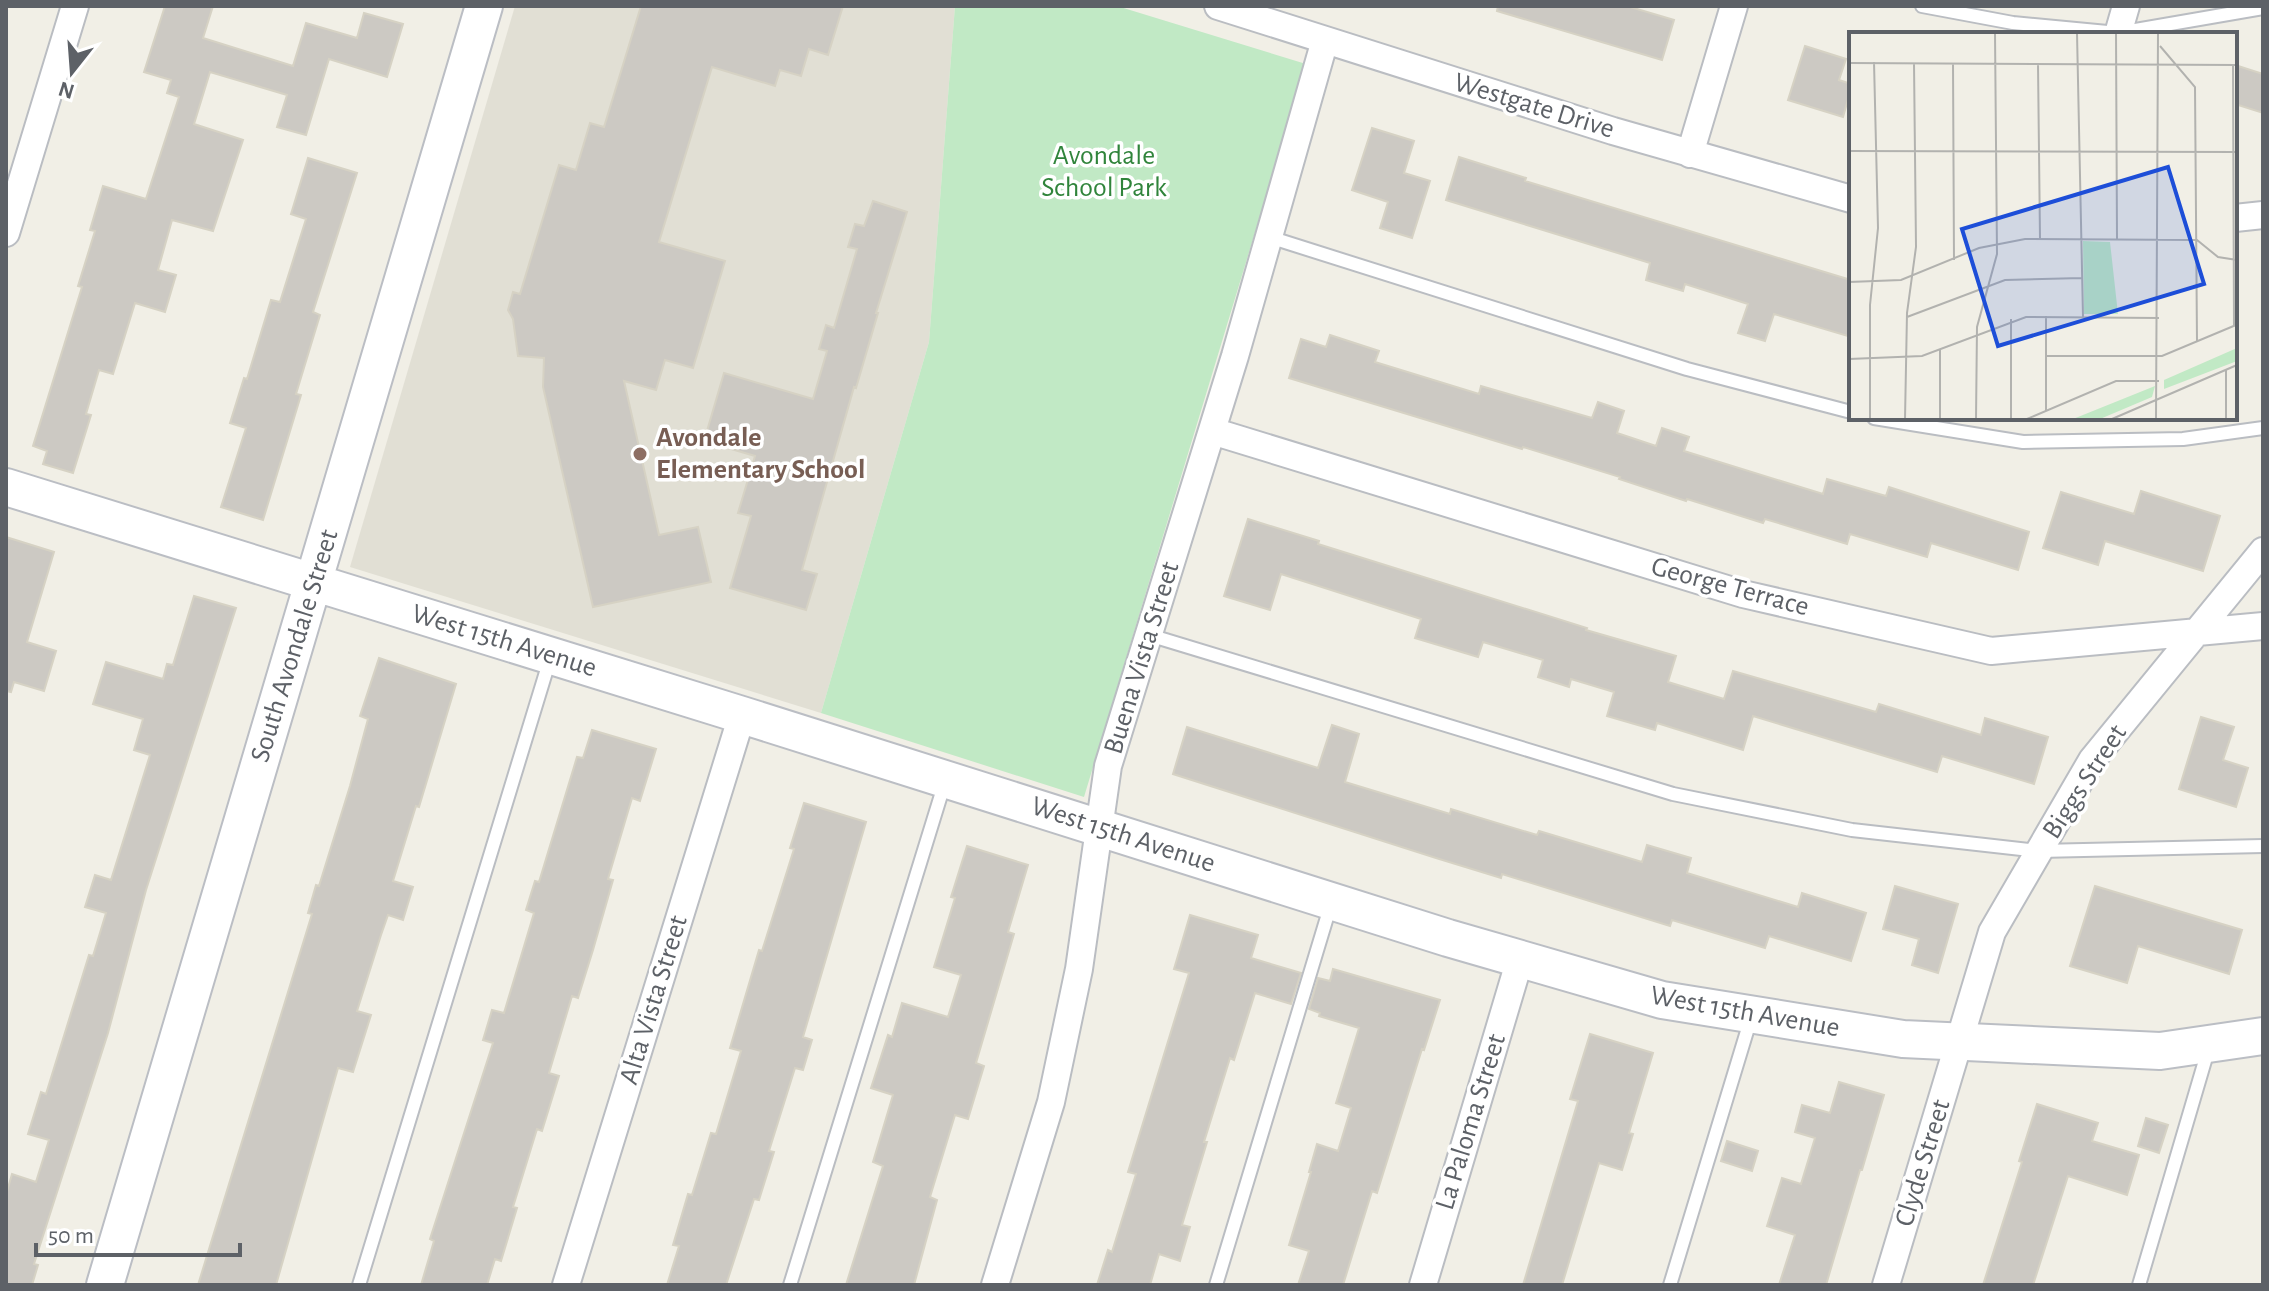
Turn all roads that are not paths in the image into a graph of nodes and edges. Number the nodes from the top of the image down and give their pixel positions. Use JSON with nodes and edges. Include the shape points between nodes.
{"nodes":[{"id":1,"x":75,"y":6,"type":"edge"},
{"id":2,"x":484,"y":6,"type":"edge"},
{"id":3,"x":1218,"y":6,"type":"edge"},
{"id":4,"x":1734,"y":6,"type":"edge"},
{"id":5,"x":2126,"y":6,"type":"edge"},
{"id":6,"x":1927,"y":7,"type":"edge"},
{"id":7,"x":2263,"y":8,"type":"edge"},
{"id":8,"x":2108,"y":32,"type":"edge"},
{"id":9,"x":2118,"y":32,"type":"edge"},
{"id":10,"x":2124,"y":32,"type":"edge"},
{"id":11,"x":1325,"y":40,"type":"junction"},
{"id":12,"x":1690,"y":154,"type":"junction"},
{"id":13,"x":1849,"y":198,"type":"edge"},
{"id":14,"x":2263,"y":215,"type":"edge"},
{"id":15,"x":2237,"y":218,"type":"edge"},
{"id":16,"x":6,"y":233,"type":"edge"},
{"id":17,"x":1269,"y":237,"type":"junction"},
{"id":18,"x":1849,"y":411,"type":"edge"},
{"id":19,"x":1886,"y":420,"type":"edge"},
{"id":20,"x":2263,"y":428,"type":"edge"},
{"id":21,"x":1212,"y":431,"type":"junction"},
{"id":22,"x":6,"y":487,"type":"edge"},
{"id":23,"x":2263,"y":551,"type":"edge"},
{"id":24,"x":314,"y":583,"type":"junction"},
{"id":25,"x":2263,"y":626,"type":"edge"},
{"id":26,"x":2197,"y":632,"type":"junction"},
{"id":27,"x":1149,"y":635,"type":"junction"},
{"id":28,"x":551,"y":656,"type":"junction"},
{"id":29,"x":742,"y":715,"type":"junction"},
{"id":30,"x":946,"y":779,"type":"junction"},
{"id":31,"x":1099,"y":827,"type":"junction"},
{"id":32,"x":2263,"y":846,"type":"edge"},
{"id":33,"x":2039,"y":851,"type":"junction"},
{"id":34,"x":1331,"y":901,"type":"junction"},
{"id":35,"x":1520,"y":959,"type":"junction"},
{"id":36,"x":1752,"y":1015,"type":"junction"},
{"id":37,"x":2263,"y":1036,"type":"edge"},
{"id":38,"x":1959,"y":1042,"type":"junction"},
{"id":39,"x":2210,"y":1044,"type":"junction"},
{"id":40,"x":105,"y":1285,"type":"edge"},
{"id":41,"x":359,"y":1285,"type":"edge"},
{"id":42,"x":566,"y":1285,"type":"edge"},
{"id":43,"x":790,"y":1285,"type":"edge"},
{"id":44,"x":995,"y":1285,"type":"edge"},
{"id":45,"x":1216,"y":1285,"type":"edge"},
{"id":46,"x":1423,"y":1285,"type":"edge"},
{"id":47,"x":1670,"y":1285,"type":"edge"},
{"id":48,"x":1886,"y":1285,"type":"edge"},
{"id":49,"x":2139,"y":1285,"type":"edge"}],
"edges":[{"from":1,"to":16,"type":"street"},
{"from":2,"to":24,"type":"street","name":"South Avondale Street"},
{"from":3,"to":11,"type":"street","name":"Westgate Drive"},
{"from":4,"to":12,"type":"street"},
{"from":5,"to":9,"type":"street"},
{"from":6,"to":8,"type":"lane","via":[[2013,23]]},
{"from":7,"to":10,"type":"lane"},
{"from":11,"to":12,"type":"street","name":"Westgate Drive"},
{"from":11,"to":17,"type":"street","name":"Buena Vista Street"},
{"from":12,"to":13,"type":"street","name":"Westgate Drive"},
{"from":14,"to":15,"type":"street"},
{"from":17,"to":18,"type":"lane","via":[[1687,369]]},
{"from":17,"to":21,"type":"street","name":"Buena Vista Street"},
{"from":19,"to":20,"type":"lane","via":[[2023,442],[2183,439]]},
{"from":21,"to":26,"type":"street","name":"George Terrace","via":[[1743,594],[1991,651]]},
{"from":21,"to":27,"type":"street","name":"Buena Vista Street"},
{"from":22,"to":24,"type":"street","name":"West 15th Avenue"},
{"from":23,"to":26,"type":"street","name":"Biggs Street"},
{"from":24,"to":28,"type":"street","name":"West 15th Avenue"},
{"from":24,"to":40,"type":"street","name":"South Avondale Street"},
{"from":25,"to":26,"type":"street","name":"George Terrace"},
{"from":26,"to":33,"type":"street","name":"Biggs Street","via":[[2092,760]]},
{"from":27,"to":31,"type":"street","name":"Buena Vista Street","via":[[1108,766]]},
{"from":27,"to":33,"type":"lane","via":[[1673,794],[1852,830]]},
{"from":28,"to":29,"type":"street","name":"West 15th Avenue"},
{"from":28,"to":41,"type":"lane"},
{"from":29,"to":30,"type":"street","name":"West 15th Avenue"},
{"from":29,"to":42,"type":"street","name":"Alta Vista Street"},
{"from":30,"to":31,"type":"street","name":"West 15th Avenue"},
{"from":30,"to":43,"type":"lane"},
{"from":31,"to":34,"type":"street","name":"West 15th Avenue"},
{"from":31,"to":44,"type":"street","name":"Buena Vista Street","via":[[1079,969],[1051,1102]]},
{"from":32,"to":33,"type":"lane"},
{"from":33,"to":38,"type":"street","name":"Biggs Street","via":[[1992,932]]},
{"from":34,"to":35,"type":"street","name":"West 15th Avenue"},
{"from":34,"to":45,"type":"lane"},
{"from":35,"to":36,"type":"street","name":"West 15th Avenue","via":[[1662,1000]]},
{"from":35,"to":46,"type":"street","name":"La Paloma Street"},
{"from":36,"to":38,"type":"street","name":"West 15th Avenue","via":[[1903,1039]]},
{"from":36,"to":47,"type":"lane"},
{"from":37,"to":39,"type":"street","name":"West 15th Avenue"},
{"from":38,"to":39,"type":"street","name":"West 15th Avenue","via":[[2160,1051]]},
{"from":38,"to":48,"type":"street","name":"Clyde Street"},
{"from":39,"to":49,"type":"lane"}]}
